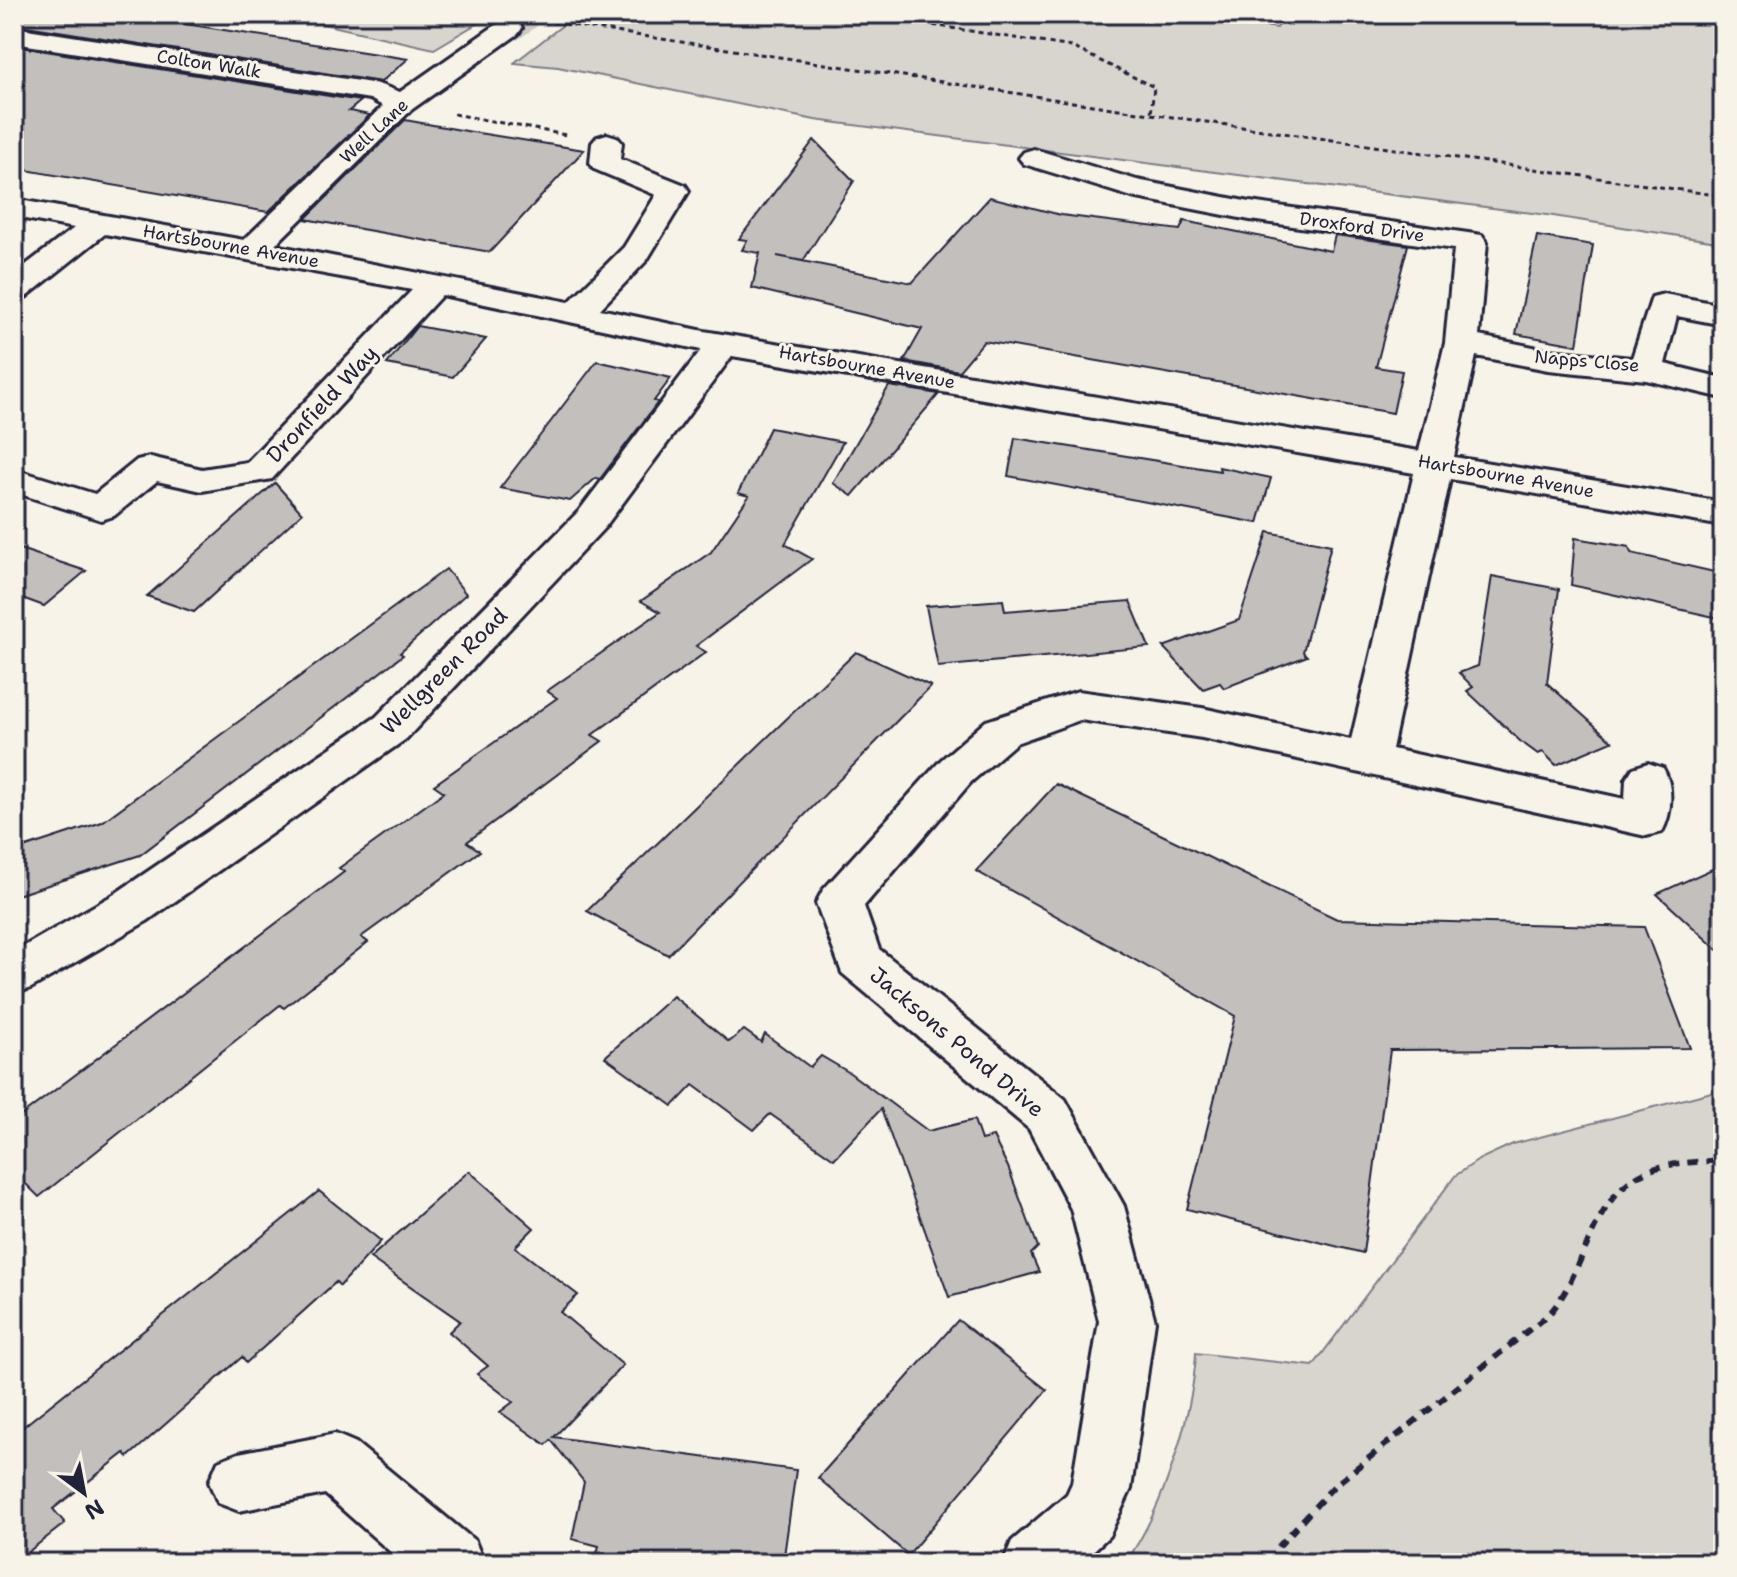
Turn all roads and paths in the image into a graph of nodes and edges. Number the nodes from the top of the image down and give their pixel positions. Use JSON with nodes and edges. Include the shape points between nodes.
{"nodes":[{"id":1,"x":862,"y":14,"type":"edge"},
{"id":2,"x":499,"y":21,"type":"edge"},
{"id":3,"x":14,"y":35,"type":"edge"},
{"id":4,"x":401,"y":104,"type":"junction"},
{"id":5,"x":1151,"y":114,"type":"junction"},
{"id":6,"x":607,"y":143,"type":"joint"},
{"id":7,"x":1034,"y":158,"type":"dead end"},
{"id":8,"x":1723,"y":196,"type":"edge"},
{"id":9,"x":14,"y":208,"type":"edge"},
{"id":10,"x":101,"y":222,"type":"junction"},
{"id":11,"x":252,"y":250,"type":"junction"},
{"id":12,"x":435,"y":284,"type":"junction"},
{"id":13,"x":14,"y":290,"type":"edge"},
{"id":14,"x":577,"y":313,"type":"junction"},
{"id":15,"x":1718,"y":314,"type":"edge"},
{"id":16,"x":724,"y":343,"type":"junction"},
{"id":17,"x":1462,"y":343,"type":"junction"},
{"id":18,"x":1646,"y":370,"type":"junction"},
{"id":19,"x":1723,"y":388,"type":"edge"},
{"id":20,"x":1434,"y":463,"type":"junction"},
{"id":21,"x":14,"y":480,"type":"edge"},
{"id":22,"x":1723,"y":514,"type":"edge"},
{"id":23,"x":1368,"y":759,"type":"junction"},
{"id":24,"x":1648,"y":779,"type":"dead end"},
{"id":25,"x":14,"y":975,"type":"edge"},
{"id":26,"x":1723,"y":1160,"type":"edge"},
{"id":27,"x":239,"y":1482,"type":"dead end"},
{"id":28,"x":453,"y":1563,"type":"edge"},
{"id":29,"x":1034,"y":1563,"type":"edge"},
{"id":30,"x":1270,"y":1563,"type":"edge"}],
"edges":[{"from":1,"to":5,"type":"path","via":[[1072,47],[1154,87]]},
{"from":2,"to":4,"type":"street","name":"Well Lane"},
{"from":2,"to":5,"type":"path","bridge":true,"via":[[564,24]]},
{"from":3,"to":4,"type":"street","name":"Colton Walk","via":[[378,92]]},
{"from":4,"to":6,"type":"path"},
{"from":4,"to":11,"type":"street","name":"Well Lane"},
{"from":5,"to":8,"type":"path"},
{"from":6,"to":14,"type":"street","via":[[605,163],[674,191],[636,253]]},
{"from":7,"to":17,"type":"street","name":"Droxford Drive","via":[[1132,188],[1235,208],[1471,242]]},
{"from":9,"to":10,"type":"street","name":"Hartsbourne Avenue"},
{"from":10,"to":11,"type":"street","name":"Hartsbourne Avenue"},
{"from":10,"to":13,"type":"street"},
{"from":11,"to":12,"type":"street","name":"Hartsbourne Avenue"},
{"from":12,"to":14,"type":"street","name":"Hartsbourne Avenue"},
{"from":12,"to":21,"type":"street","name":"Dronfield Way","via":[[259,471],[202,480],[150,468],[101,508]]},
{"from":14,"to":16,"type":"street","name":"Hartsbourne Avenue"},
{"from":15,"to":18,"type":"street","name":"Napps Close","via":[[1664,304]]},
{"from":16,"to":20,"type":"street","name":"Hartsbourne Avenue"},
{"from":16,"to":25,"type":"street","name":"Wellgreen Road","via":[[592,519],[391,728],[130,908]]},
{"from":17,"to":18,"type":"street","name":"Napps Close","via":[[1548,360]]},
{"from":17,"to":20,"type":"street","name":"Droxford Drive"},
{"from":18,"to":19,"type":"street"},
{"from":20,"to":22,"type":"street","name":"Hartsbourne Avenue"},
{"from":20,"to":23,"type":"street"},
{"from":23,"to":24,"type":"street","name":"Jacksons Pond Drive","via":[[1646,820]]},
{"from":23,"to":29,"type":"street","name":"Jacksons Pond Drive","via":[[1202,723],[1078,705],[1001,732],[956,771],[839,903],[859,960],[1047,1114],[1097,1206],[1127,1321],[1101,1489],[1088,1515]]},
{"from":26,"to":30,"type":"path","via":[[1658,1169],[1624,1186],[1592,1235],[1559,1303],[1334,1486]]},
{"from":27,"to":28,"type":"street","via":[[335,1463]]}]}
